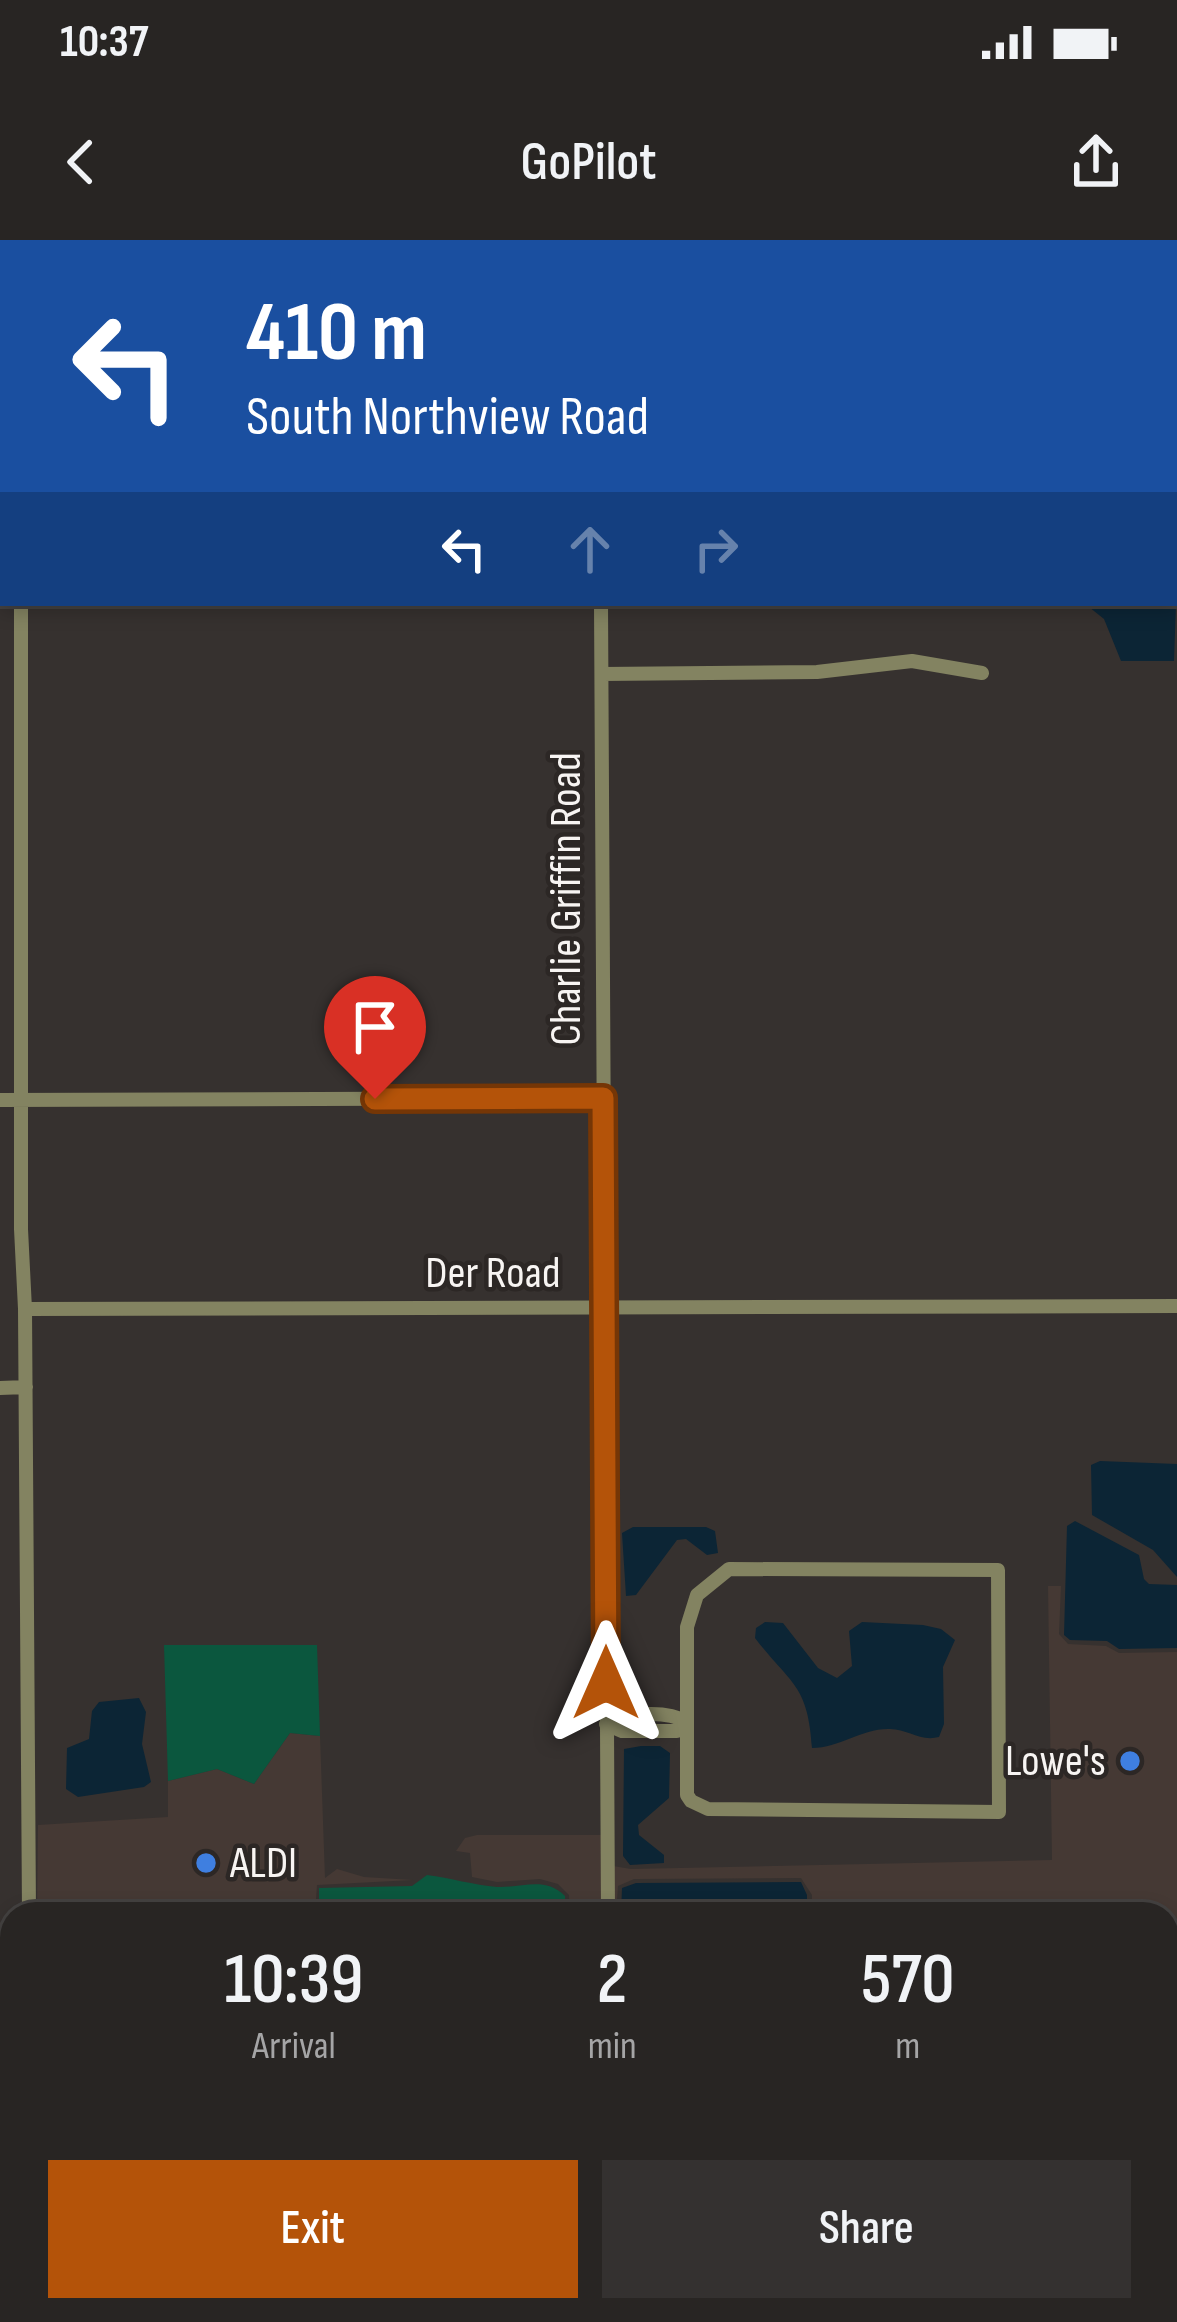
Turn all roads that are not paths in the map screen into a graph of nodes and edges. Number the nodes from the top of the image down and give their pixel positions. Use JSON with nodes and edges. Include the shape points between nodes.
{"nodes":[{"id":1,"x":21,"y":606,"type":"edge"},
{"id":2,"x":601,"y":606,"type":"edge"},
{"id":3,"x":982,"y":673,"type":"dead end"},
{"id":4,"x":602,"y":674,"type":"junction"},
{"id":5,"x":603,"y":1098,"type":"junction"},
{"id":6,"x":0,"y":1100,"type":"edge"},
{"id":7,"x":21,"y":1100,"type":"junction"},
{"id":8,"x":1177,"y":1306,"type":"edge"},
{"id":9,"x":605,"y":1308,"type":"junction"},
{"id":10,"x":25,"y":1310,"type":"junction"},
{"id":11,"x":0,"y":1388,"type":"edge"},
{"id":12,"x":26,"y":1388,"type":"junction"},
{"id":13,"x":687,"y":1722,"type":"junction"},
{"id":14,"x":606,"y":1724,"type":"junction"},
{"id":15,"x":29,"y":1902,"type":"edge"},
{"id":16,"x":608,"y":1902,"type":"edge"}],
"edges":[{"from":1,"to":7,"type":"street"},
{"from":2,"to":4,"type":"street","name":"Charlie Griffin Road"},
{"from":3,"to":4,"type":"street","via":[[912,661],[817,672]]},
{"from":4,"to":5,"type":"street","name":"Charlie Griffin Road"},
{"from":5,"to":7,"type":"street"},
{"from":5,"to":9,"type":"street","name":"Charlie Griffin Road"},
{"from":6,"to":7,"type":"street"},
{"from":7,"to":10,"type":"street"},
{"from":8,"to":9,"type":"street","name":"Der Road"},
{"from":9,"to":10,"type":"street","name":"Der Road"},
{"from":9,"to":14,"type":"street","name":"Charlie Griffin Road"},
{"from":10,"to":12,"type":"street"},
{"from":11,"to":12,"type":"street"},
{"from":12,"to":15,"type":"street"},
{"from":13,"to":13,"type":"street","via":[[687,1627],[697,1595],[729,1569],[998,1570],[999,1812],[708,1809],[687,1795]]},
{"from":13,"to":14,"type":"street","via":[[620,1716]]},
{"from":14,"to":16,"type":"street","name":"Charlie Griffin Road"}]}
